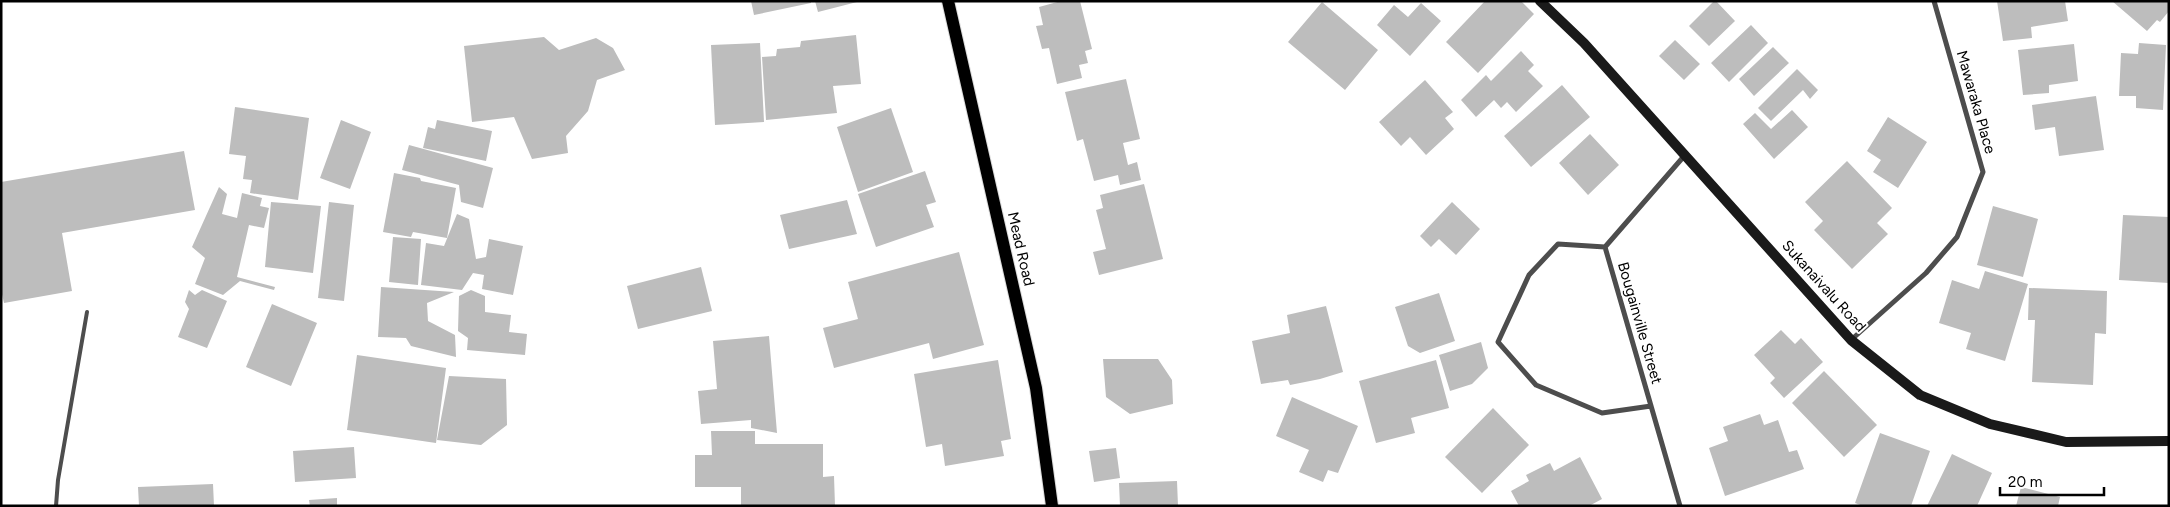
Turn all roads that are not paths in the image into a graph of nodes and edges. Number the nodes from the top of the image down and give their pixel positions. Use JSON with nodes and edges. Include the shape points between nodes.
{"nodes":[{"id":1,"x":948,"y":1,"type":"edge"},
{"id":2,"x":1540,"y":1,"type":"edge"},
{"id":3,"x":1934,"y":1,"type":"edge"},
{"id":4,"x":1686,"y":155,"type":"junction"},
{"id":5,"x":1605,"y":247,"type":"junction"},
{"id":6,"x":87,"y":312,"type":"dead end"},
{"id":7,"x":1851,"y":340,"type":"junction"},
{"id":8,"x":1651,"y":406,"type":"junction"},
{"id":9,"x":2169,"y":441,"type":"edge"},
{"id":10,"x":56,"y":506,"type":"edge"},
{"id":11,"x":1052,"y":506,"type":"edge"},
{"id":12,"x":1680,"y":506,"type":"edge"}],
"edges":[{"from":1,"to":11,"type":"main road","name":"Mead Road","via":[[1036,388]]},
{"from":2,"to":4,"type":"main road","name":"Sukanaivalu Road","via":[[1584,43]]},
{"from":3,"to":7,"type":"street","name":"Mawaraka Place","via":[[1983,172],[1957,237],[1926,273]]},
{"from":4,"to":5,"type":"street","name":"Bougainville Street"},
{"from":4,"to":7,"type":"main road","name":"Sukanaivalu Road"},
{"from":5,"to":8,"type":"street","name":"Bougainville Street"},
{"from":5,"to":8,"type":"street","name":"Bougainville Street","via":[[1558,244],[1529,275],[1498,342],[1536,385],[1602,413]]},
{"from":6,"to":10,"type":"lane"},
{"from":7,"to":9,"type":"main road","name":"Sukanaivalu Road","via":[[1920,395],[1990,424],[2066,442]]},
{"from":8,"to":12,"type":"street","name":"Bougainville Street"}]}
